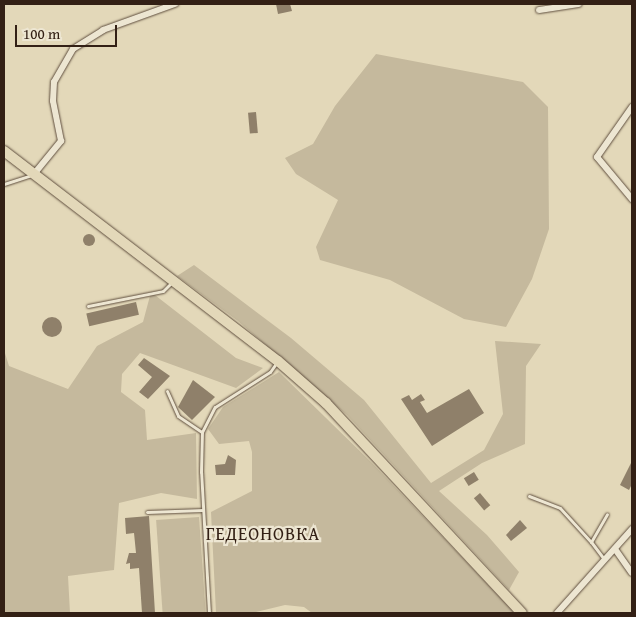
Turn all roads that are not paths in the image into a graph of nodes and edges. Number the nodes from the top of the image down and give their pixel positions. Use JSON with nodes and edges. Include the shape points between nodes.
{"nodes":[{"id":1,"x":175,"y":4,"type":"edge"},
{"id":2,"x":579,"y":4,"type":"edge"},
{"id":3,"x":540,"y":10,"type":"dead end"},
{"id":4,"x":632,"y":107,"type":"edge"},
{"id":5,"x":4,"y":150,"type":"edge"},
{"id":6,"x":34,"y":174,"type":"junction"},
{"id":7,"x":4,"y":184,"type":"edge"},
{"id":8,"x":632,"y":199,"type":"edge"},
{"id":9,"x":174,"y":281,"type":"junction"},
{"id":10,"x":88,"y":306,"type":"dead end"},
{"id":11,"x":278,"y":361,"type":"junction"},
{"id":12,"x":167,"y":390,"type":"dead end"},
{"id":13,"x":202,"y":432,"type":"junction"},
{"id":14,"x":529,"y":496,"type":"dead end"},
{"id":15,"x":202,"y":510,"type":"junction"},
{"id":16,"x":147,"y":512,"type":"dead end"},
{"id":17,"x":607,"y":514,"type":"dead end"},
{"id":18,"x":632,"y":529,"type":"edge"},
{"id":19,"x":591,"y":542,"type":"junction"},
{"id":20,"x":615,"y":548,"type":"junction"},
{"id":21,"x":604,"y":559,"type":"junction"},
{"id":22,"x":632,"y":573,"type":"edge"},
{"id":23,"x":209,"y":613,"type":"edge"},
{"id":24,"x":522,"y":613,"type":"edge"},
{"id":25,"x":557,"y":613,"type":"edge"}],
"edges":[{"from":1,"to":6,"type":"street","via":[[103,30],[72,49],[54,82],[53,101],[61,141]]},
{"from":2,"to":3,"type":"street"},
{"from":4,"to":8,"type":"street","via":[[597,157]]},
{"from":5,"to":6,"type":"main road"},
{"from":6,"to":7,"type":"lane"},
{"from":6,"to":9,"type":"main road"},
{"from":9,"to":10,"type":"lane","via":[[163,291]]},
{"from":9,"to":11,"type":"main road"},
{"from":11,"to":13,"type":"lane","via":[[270,372],[215,407]]},
{"from":11,"to":24,"type":"main road","via":[[326,403]]},
{"from":12,"to":13,"type":"lane","via":[[178,416]]},
{"from":13,"to":15,"type":"lane"},
{"from":14,"to":19,"type":"lane","via":[[560,508]]},
{"from":15,"to":16,"type":"lane"},
{"from":15,"to":23,"type":"lane"},
{"from":17,"to":19,"type":"lane"},
{"from":18,"to":20,"type":"street"},
{"from":19,"to":21,"type":"lane"},
{"from":20,"to":21,"type":"street"},
{"from":20,"to":22,"type":"street"},
{"from":21,"to":25,"type":"street"}]}
